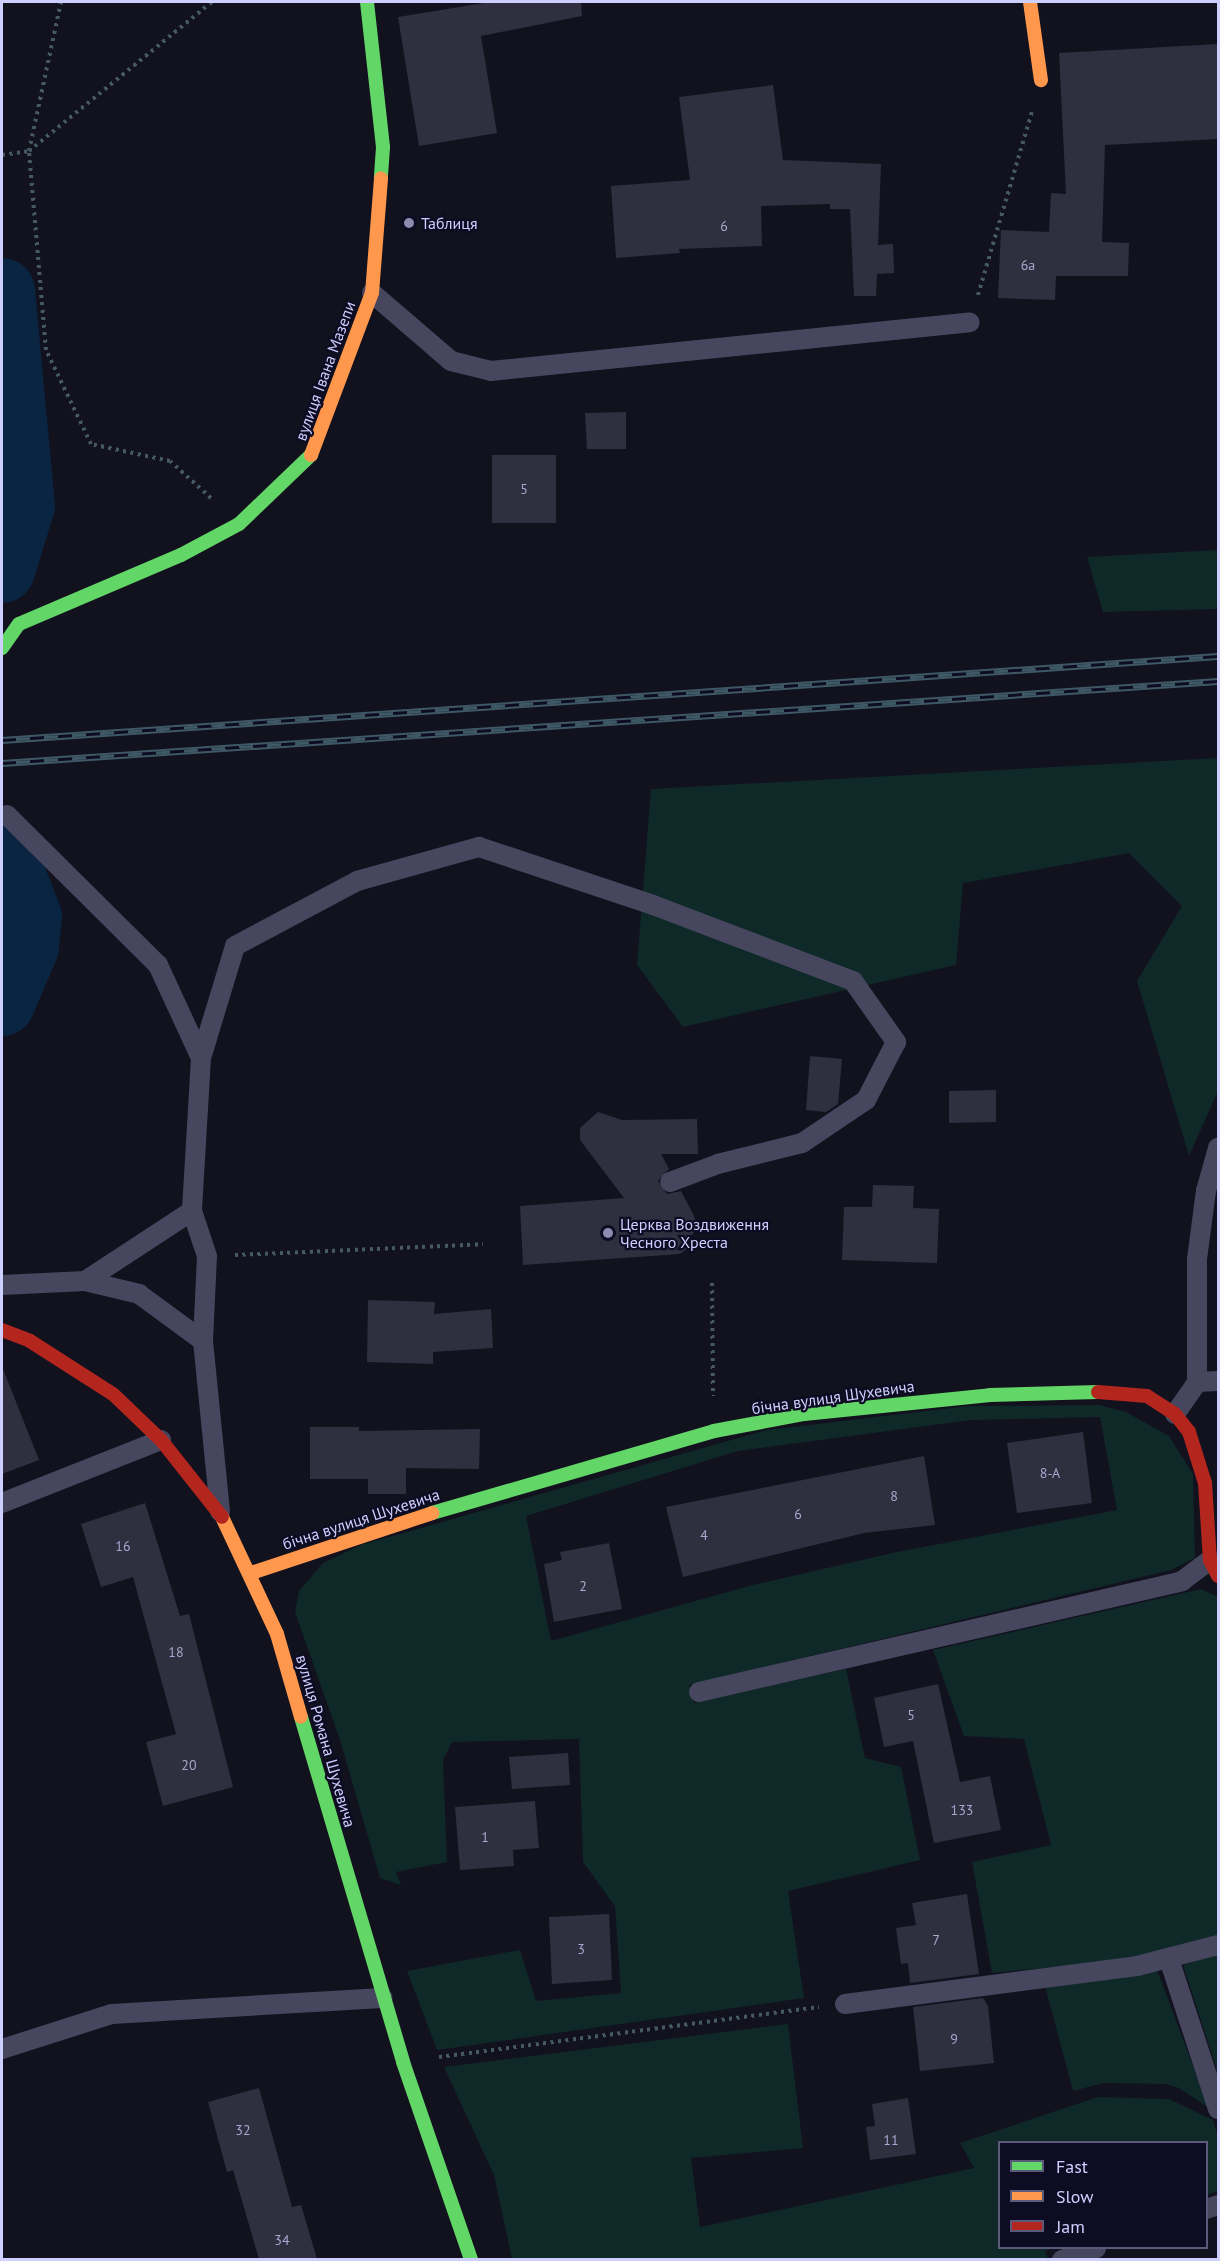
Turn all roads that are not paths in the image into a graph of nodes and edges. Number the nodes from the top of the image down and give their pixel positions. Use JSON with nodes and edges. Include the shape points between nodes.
{"nodes":[{"id":1,"x":367,"y":2,"type":"edge"},
{"id":2,"x":1030,"y":2,"type":"edge"},
{"id":3,"x":1041,"y":80,"type":"road end"},
{"id":4,"x":372,"y":293,"type":"junction"},
{"id":5,"x":970,"y":322,"type":"road end"},
{"id":6,"x":2,"y":648,"type":"edge"},
{"id":7,"x":7,"y":815,"type":"dead end"},
{"id":8,"x":201,"y":1058,"type":"junction"},
{"id":9,"x":1218,"y":1148,"type":"edge"},
{"id":10,"x":670,"y":1182,"type":"dead end"},
{"id":11,"x":192,"y":1211,"type":"junction"},
{"id":12,"x":85,"y":1281,"type":"junction"},
{"id":13,"x":2,"y":1285,"type":"edge"},
{"id":14,"x":2,"y":1330,"type":"edge"},
{"id":15,"x":203,"y":1341,"type":"junction"},
{"id":16,"x":1218,"y":1381,"type":"edge"},
{"id":17,"x":1197,"y":1382,"type":"junction"},
{"id":18,"x":1174,"y":1414,"type":"junction"},
{"id":19,"x":161,"y":1440,"type":"junction"},
{"id":20,"x":2,"y":1503,"type":"edge"},
{"id":21,"x":221,"y":1516,"type":"junction"},
{"id":22,"x":1214,"y":1568,"type":"edge"},
{"id":23,"x":251,"y":1573,"type":"junction"},
{"id":24,"x":699,"y":1692,"type":"dead end"},
{"id":25,"x":1218,"y":1946,"type":"edge"},
{"id":26,"x":1169,"y":1959,"type":"junction"},
{"id":27,"x":383,"y":1998,"type":"junction"},
{"id":28,"x":845,"y":2004,"type":"road end"},
{"id":29,"x":2,"y":2049,"type":"edge"},
{"id":30,"x":1218,"y":2109,"type":"edge"},
{"id":31,"x":1090,"y":2249,"type":"edge"},
{"id":32,"x":471,"y":2259,"type":"edge"},
{"id":33,"x":1062,"y":2259,"type":"edge"}],
"edges":[{"from":1,"to":4,"type":"street","name":"вулиця Івана Мазепи","via":[[383,147]]},
{"from":2,"to":3,"type":"street"},
{"from":4,"to":5,"type":"lane","via":[[451,361],[492,371]]},
{"from":4,"to":6,"type":"street","name":"вулиця Івана Мазепи","via":[[310,459],[239,524],[181,555],[19,624]]},
{"from":7,"to":8,"type":"lane","via":[[158,965]]},
{"from":8,"to":10,"type":"lane","via":[[235,946],[357,880],[479,847],[653,905],[853,981],[896,1042],[866,1100],[802,1143],[718,1164]]},
{"from":8,"to":11,"type":"lane"},
{"from":9,"to":17,"type":"lane","via":[[1206,1191],[1197,1258]]},
{"from":11,"to":12,"type":"lane"},
{"from":11,"to":15,"type":"lane","via":[[207,1256]]},
{"from":12,"to":13,"type":"lane"},
{"from":12,"to":15,"type":"lane","via":[[139,1294]]},
{"from":14,"to":19,"type":"street","name":"вулиця Романа Шухевича","via":[[30,1341],[113,1394]]},
{"from":15,"to":21,"type":"lane"},
{"from":16,"to":17,"type":"lane"},
{"from":17,"to":18,"type":"lane"},
{"from":18,"to":22,"type":"street","name":"бічна вулиця Шухевича","via":[[1189,1432],[1201,1462]]},
{"from":18,"to":23,"type":"street","name":"бічна вулиця Шухевича","via":[[1147,1396],[1094,1392],[990,1395],[804,1414],[714,1431],[354,1536]]},
{"from":19,"to":20,"type":"lane"},
{"from":19,"to":21,"type":"street","name":"вулиця Романа Шухевича"},
{"from":21,"to":23,"type":"street","name":"вулиця Романа Шухевича"},
{"from":22,"to":24,"type":"lane","via":[[1182,1581]]},
{"from":23,"to":27,"type":"street","name":"вулиця Романа Шухевича","via":[[277,1634]]},
{"from":25,"to":26,"type":"lane"},
{"from":26,"to":28,"type":"lane"},
{"from":26,"to":30,"type":"lane"},
{"from":27,"to":29,"type":"lane","via":[[112,2014]]},
{"from":27,"to":32,"type":"street","name":"вулиця Романа Шухевича"},
{"from":31,"to":33,"type":"lane"}]}
